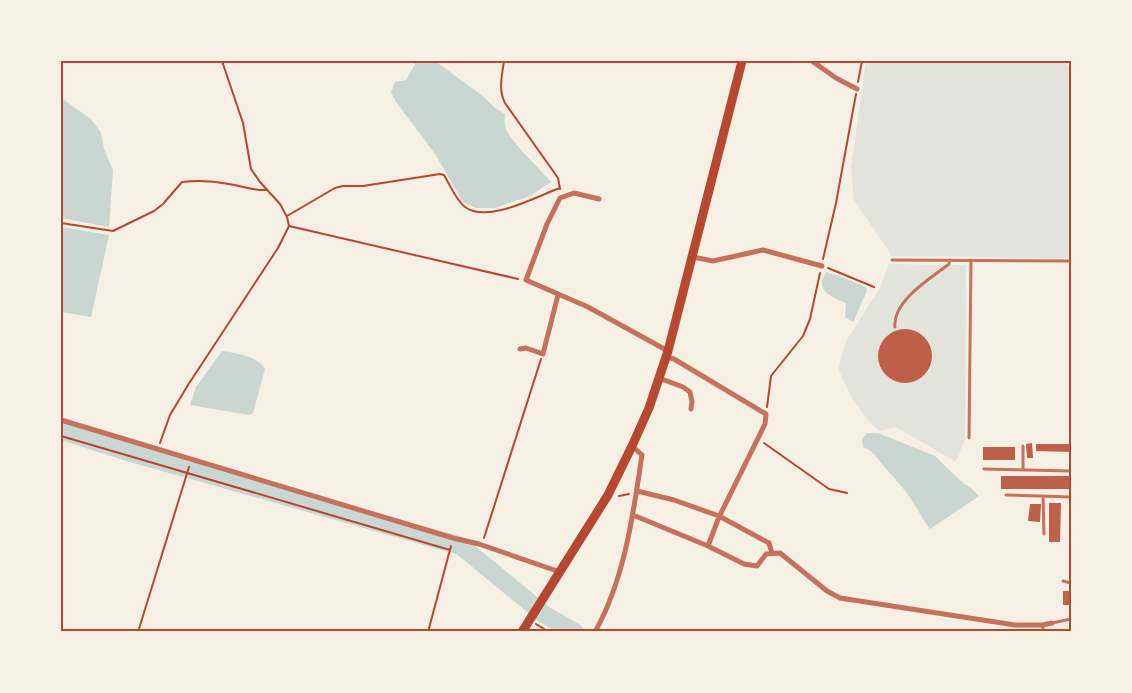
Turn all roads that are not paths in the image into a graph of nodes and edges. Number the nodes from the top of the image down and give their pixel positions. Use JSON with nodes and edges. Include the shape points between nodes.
{"nodes":[{"id":1,"x":742,"y":61,"type":"edge"},
{"id":2,"x":812,"y":61,"type":"edge"},
{"id":3,"x":857,"y":89,"type":"road end"},
{"id":4,"x":599,"y":199,"type":"dead end"},
{"id":5,"x":693,"y":257,"type":"junction"},
{"id":6,"x":892,"y":260,"type":"dead end"},
{"id":7,"x":950,"y":260,"type":"junction"},
{"id":8,"x":971,"y":260,"type":"junction"},
{"id":9,"x":1071,"y":261,"type":"edge"},
{"id":10,"x":822,"y":266,"type":"road end"},
{"id":11,"x":558,"y":295,"type":"junction"},
{"id":12,"x":895,"y":327,"type":"dead end"},
{"id":13,"x":520,"y":349,"type":"dead end"},
{"id":14,"x":667,"y":354,"type":"junction"},
{"id":15,"x":659,"y":378,"type":"junction"},
{"id":16,"x":691,"y":410,"type":"dead end"},
{"id":17,"x":61,"y":420,"type":"edge"},
{"id":18,"x":969,"y":438,"type":"dead end"},
{"id":19,"x":632,"y":446,"type":"junction"},
{"id":20,"x":1022,"y":446,"type":"dead end"},
{"id":21,"x":984,"y":469,"type":"dead end"},
{"id":22,"x":1023,"y":470,"type":"junction"},
{"id":23,"x":1071,"y":471,"type":"edge"},
{"id":24,"x":636,"y":493,"type":"junction"},
{"id":25,"x":1006,"y":495,"type":"dead end"},
{"id":26,"x":1043,"y":496,"type":"junction"},
{"id":27,"x":1071,"y":497,"type":"edge"},
{"id":28,"x":1071,"y":511,"type":"edge"},
{"id":29,"x":633,"y":515,"type":"junction"},
{"id":30,"x":719,"y":516,"type":"junction"},
{"id":31,"x":1044,"y":534,"type":"dead end"},
{"id":32,"x":708,"y":546,"type":"junction"},
{"id":33,"x":772,"y":553,"type":"junction"},
{"id":34,"x":560,"y":572,"type":"junction"},
{"id":35,"x":1063,"y":581,"type":"dead end"},
{"id":36,"x":1071,"y":582,"type":"edge"},
{"id":37,"x":1071,"y":619,"type":"edge"},
{"id":38,"x":1052,"y":622,"type":"joint"},
{"id":39,"x":1042,"y":625,"type":"junction"},
{"id":40,"x":522,"y":632,"type":"edge"},
{"id":41,"x":595,"y":632,"type":"edge"},
{"id":42,"x":1044,"y":632,"type":"edge"}],
"edges":[{"from":1,"to":5,"type":"main road"},
{"from":2,"to":3,"type":"street"},
{"from":4,"to":11,"type":"street","via":[[574,193],[560,198],[547,224],[526,280]]},
{"from":5,"to":10,"type":"street","via":[[714,261],[763,250]]},
{"from":5,"to":14,"type":"main road"},
{"from":6,"to":7,"type":"lane"},
{"from":7,"to":8,"type":"lane"},
{"from":7,"to":12,"type":"lane","via":[[904,302],[895,314]]},
{"from":8,"to":9,"type":"lane"},
{"from":8,"to":18,"type":"lane"},
{"from":11,"to":13,"type":"street","via":[[543,354]]},
{"from":11,"to":14,"type":"street","via":[[588,307]]},
{"from":14,"to":15,"type":"main road"},
{"from":14,"to":30,"type":"street","via":[[766,414],[765,424]]},
{"from":15,"to":16,"type":"street","via":[[690,392]]},
{"from":15,"to":19,"type":"main road"},
{"from":17,"to":34,"type":"street","via":[[481,545]]},
{"from":19,"to":24,"type":"street","via":[[642,456]]},
{"from":19,"to":34,"type":"main road","via":[[608,495]]},
{"from":20,"to":22,"type":"lane"},
{"from":21,"to":22,"type":"lane"},
{"from":22,"to":23,"type":"lane"},
{"from":24,"to":29,"type":"street"},
{"from":24,"to":30,"type":"street","via":[[674,500]]},
{"from":25,"to":26,"type":"lane"},
{"from":26,"to":27,"type":"lane"},
{"from":26,"to":31,"type":"lane"},
{"from":27,"to":28,"type":"lane"},
{"from":29,"to":32,"type":"street"},
{"from":29,"to":41,"type":"street","via":[[625,555],[605,614]]},
{"from":30,"to":32,"type":"street"},
{"from":30,"to":33,"type":"street","via":[[768,543]]},
{"from":32,"to":33,"type":"street","via":[[744,564],[757,566],[766,554]]},
{"from":33,"to":39,"type":"street","via":[[780,553],[840,598],[1015,625]]},
{"from":34,"to":40,"type":"main road"},
{"from":35,"to":36,"type":"lane"},
{"from":37,"to":38,"type":"lane"},
{"from":38,"to":39,"type":"street"},
{"from":39,"to":42,"type":"lane"}]}
